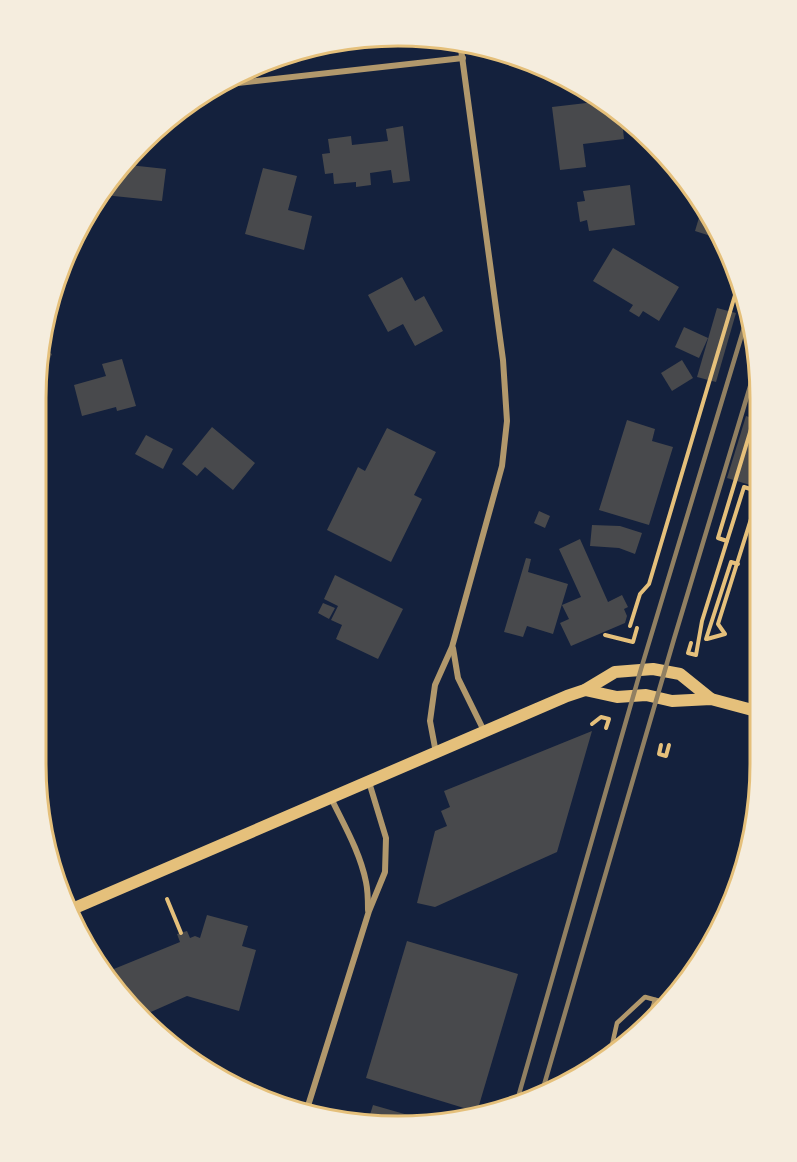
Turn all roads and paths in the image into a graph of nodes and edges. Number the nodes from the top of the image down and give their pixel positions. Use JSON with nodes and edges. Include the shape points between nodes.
{"nodes":[{"id":1,"x":462,"y":52,"type":"edge"},
{"id":2,"x":463,"y":58,"type":"junction"},
{"id":3,"x":245,"y":82,"type":"edge"},
{"id":4,"x":735,"y":295,"type":"edge"},
{"id":5,"x":750,"y":433,"type":"edge"},
{"id":6,"x":750,"y":489,"type":"edge"},
{"id":7,"x":750,"y":524,"type":"edge"},
{"id":8,"x":749,"y":528,"type":"joint"},
{"id":9,"x":727,"y":541,"type":"junction"},
{"id":10,"x":738,"y":564,"type":"junction"},
{"id":11,"x":630,"y":626,"type":"dead end"},
{"id":12,"x":637,"y":628,"type":"dead end"},
{"id":13,"x":605,"y":635,"type":"dead end"},
{"id":14,"x":701,"y":638,"type":"junction"},
{"id":15,"x":707,"y":639,"type":"junction"},
{"id":16,"x":691,"y":643,"type":"dead end"},
{"id":17,"x":452,"y":647,"type":"junction"},
{"id":18,"x":585,"y":690,"type":"junction"},
{"id":19,"x":711,"y":699,"type":"junction"},
{"id":20,"x":750,"y":709,"type":"edge"},
{"id":21,"x":592,"y":724,"type":"dead end"},
{"id":22,"x":606,"y":728,"type":"dead end"},
{"id":23,"x":485,"y":733,"type":"junction"},
{"id":24,"x":661,"y":745,"type":"dead end"},
{"id":25,"x":669,"y":745,"type":"dead end"},
{"id":26,"x":436,"y":754,"type":"junction"},
{"id":27,"x":369,"y":782,"type":"junction"},
{"id":28,"x":331,"y":798,"type":"junction"},
{"id":29,"x":167,"y":899,"type":"dead end"},
{"id":30,"x":77,"y":907,"type":"edge"},
{"id":31,"x":369,"y":911,"type":"junction"},
{"id":32,"x":182,"y":933,"type":"dead end"},
{"id":33,"x":655,"y":1000,"type":"junction"},
{"id":34,"x":658,"y":1001,"type":"edge"},
{"id":35,"x":653,"y":1006,"type":"edge"},
{"id":36,"x":612,"y":1043,"type":"edge"},
{"id":37,"x":308,"y":1104,"type":"edge"}],
"edges":[{"from":1,"to":2,"type":"street"},
{"from":2,"to":3,"type":"street"},
{"from":2,"to":17,"type":"street","via":[[503,360],[507,421],[502,466]]},
{"from":4,"to":11,"type":"path","via":[[649,584],[640,594]]},
{"from":5,"to":9,"type":"path","via":[[718,538]]},
{"from":6,"to":9,"type":"path","via":[[744,487]]},
{"from":7,"to":8,"type":"path"},
{"from":8,"to":10,"type":"path"},
{"from":9,"to":14,"type":"path","via":[[702,621]]},
{"from":10,"to":15,"type":"path","via":[[731,562]]},
{"from":10,"to":15,"type":"path","via":[[718,624],[725,634]]},
{"from":12,"to":13,"type":"path","via":[[633,642]]},
{"from":14,"to":15,"type":"path"},
{"from":14,"to":16,"type":"path","via":[[696,656],[688,653]]},
{"from":17,"to":23,"type":"street","via":[[458,678]]},
{"from":17,"to":26,"type":"street","via":[[431,707]]},
{"from":18,"to":19,"type":"main road","via":[[672,701]]},
{"from":18,"to":19,"type":"main road","via":[[615,672],[665,670],[680,674]]},
{"from":18,"to":23,"type":"main road"},
{"from":19,"to":20,"type":"main road"},
{"from":21,"to":22,"type":"path","via":[[601,717],[609,719]]},
{"from":23,"to":26,"type":"main road"},
{"from":24,"to":25,"type":"path","via":[[659,754],[666,756]]},
{"from":26,"to":27,"type":"main road"},
{"from":27,"to":28,"type":"main road"},
{"from":27,"to":31,"type":"street","via":[[384,828],[387,855],[385,872]]},
{"from":28,"to":30,"type":"main road"},
{"from":28,"to":31,"type":"street","via":[[362,866]]},
{"from":29,"to":32,"type":"path"},
{"from":31,"to":37,"type":"street"},
{"from":33,"to":34,"type":"lane"},
{"from":33,"to":35,"type":"lane"},
{"from":33,"to":36,"type":"lane","via":[[645,997],[617,1023]]}]}
